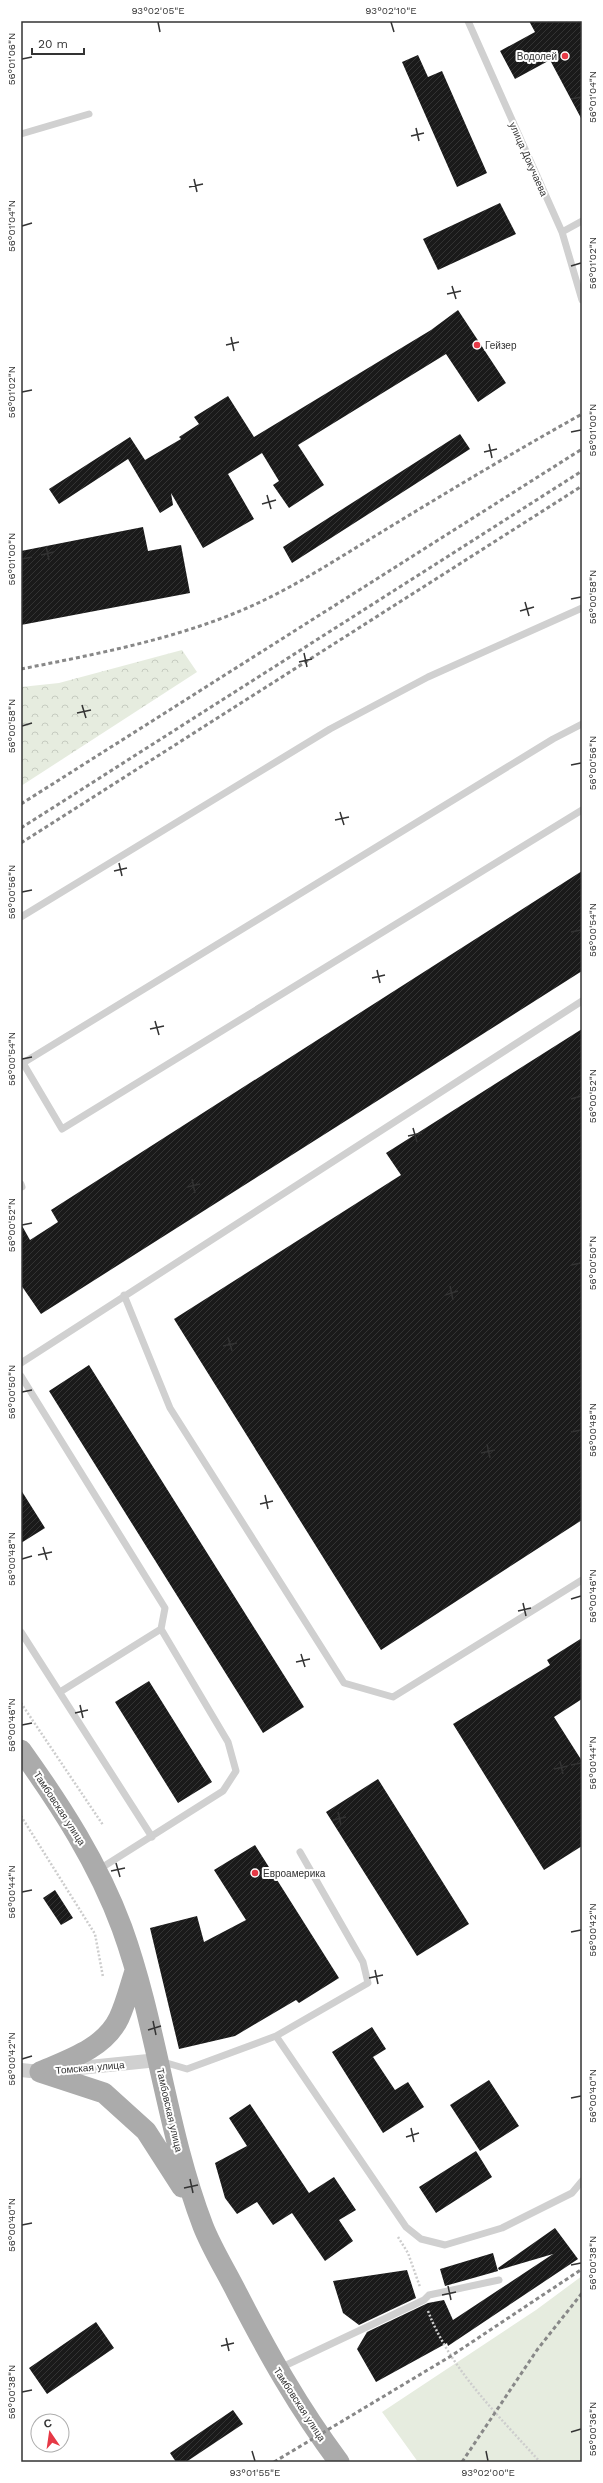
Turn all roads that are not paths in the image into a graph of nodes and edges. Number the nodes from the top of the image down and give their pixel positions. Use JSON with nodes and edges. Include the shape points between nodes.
{"nodes":[{"id":1,"x":468,"y":21,"type":"edge"},
{"id":2,"x":89,"y":114,"type":"dead end"},
{"id":3,"x":21,"y":134,"type":"edge"},
{"id":4,"x":582,"y":221,"type":"edge"},
{"id":5,"x":562,"y":232,"type":"junction"},
{"id":6,"x":582,"y":300,"type":"edge"},
{"id":7,"x":582,"y":608,"type":"edge"},
{"id":8,"x":582,"y":724,"type":"edge"},
{"id":9,"x":582,"y":810,"type":"edge"},
{"id":10,"x":21,"y":917,"type":"edge"},
{"id":11,"x":582,"y":1001,"type":"edge"},
{"id":12,"x":124,"y":1295,"type":"junction"},
{"id":13,"x":21,"y":1363,"type":"edge"},
{"id":14,"x":21,"y":1376,"type":"edge"},
{"id":15,"x":582,"y":1580,"type":"edge"},
{"id":16,"x":161,"y":1629,"type":"junction"},
{"id":17,"x":21,"y":1632,"type":"edge"},
{"id":18,"x":60,"y":1692,"type":"junction"},
{"id":19,"x":21,"y":1750,"type":"edge"},
{"id":20,"x":152,"y":1837,"type":"junction"},
{"id":21,"x":300,"y":1852,"type":"dead end"},
{"id":22,"x":98,"y":1870,"type":"junction"},
{"id":23,"x":135,"y":1971,"type":"junction"},
{"id":24,"x":276,"y":2036,"type":"junction"},
{"id":25,"x":158,"y":2060,"type":"junction"},
{"id":26,"x":30,"y":2071,"type":"edge"},
{"id":27,"x":582,"y":2181,"type":"edge"},
{"id":28,"x":203,"y":2227,"type":"junction"},
{"id":29,"x":499,"y":2280,"type":"dead end"},
{"id":30,"x":277,"y":2370,"type":"junction"},
{"id":31,"x":339,"y":2462,"type":"edge"}],
"edges":[{"from":1,"to":5,"type":"lane","name":"улица Докучаева"},
{"from":2,"to":3,"type":"lane"},
{"from":4,"to":5,"type":"lane"},
{"from":5,"to":6,"type":"lane","name":"улица Докучаева"},
{"from":7,"to":10,"type":"lane","via":[[428,677],[330,729]]},
{"from":8,"to":9,"type":"lane","via":[[23,1063],[62,1129]]},
{"from":11,"to":12,"type":"lane"},
{"from":12,"to":13,"type":"lane"},
{"from":12,"to":15,"type":"lane","via":[[170,1408],[344,1683],[393,1697]]},
{"from":14,"to":16,"type":"lane","via":[[165,1608]]},
{"from":16,"to":18,"type":"lane"},
{"from":16,"to":20,"type":"lane","via":[[228,1742],[236,1771],[223,1791]]},
{"from":17,"to":18,"type":"lane"},
{"from":18,"to":20,"type":"lane"},
{"from":19,"to":22,"type":"main road","name":"Тамбовская улица","via":[[71,1822]]},
{"from":20,"to":22,"type":"lane"},
{"from":21,"to":24,"type":"lane","via":[[363,1962],[368,1982]]},
{"from":22,"to":23,"type":"main road","name":"Тамбовская улица","via":[[122,1929]]},
{"from":23,"to":25,"type":"main road","name":"Тамбовская улица"},
{"from":23,"to":26,"type":"main road","via":[[119,2018],[107,2035],[80,2055]]},
{"from":24,"to":25,"type":"lane","via":[[188,2069]]},
{"from":24,"to":27,"type":"lane","via":[[406,2228],[420,2239],[445,2245],[502,2228],[572,2193]]},
{"from":25,"to":26,"type":"street","name":"Томская улица"},
{"from":25,"to":28,"type":"main road","name":"Тамбовская улица","via":[[174,2135]]},
{"from":26,"to":28,"type":"main road","via":[[104,2093],[146,2131],[177,2178]]},
{"from":28,"to":30,"type":"main road","name":"Тамбовская улица"},
{"from":29,"to":30,"type":"lane","via":[[429,2294],[424,2300]]},
{"from":30,"to":31,"type":"main road","name":"Тамбовская улица"}]}
